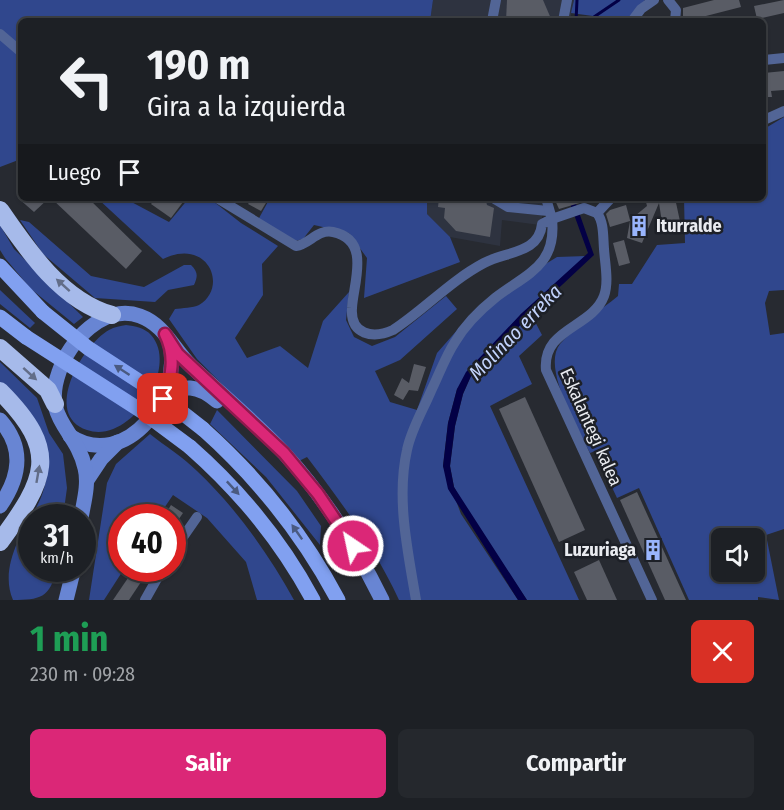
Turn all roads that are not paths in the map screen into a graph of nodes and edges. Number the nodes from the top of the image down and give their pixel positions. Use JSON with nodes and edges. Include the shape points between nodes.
{"nodes":[{"id":1,"x":496,"y":0,"type":"edge"},
{"id":2,"x":567,"y":0,"type":"edge"},
{"id":3,"x":654,"y":0,"type":"edge"},
{"id":4,"x":686,"y":0,"type":"edge"},
{"id":5,"x":670,"y":2,"type":"edge"},
{"id":6,"x":493,"y":18,"type":"edge"},
{"id":7,"x":564,"y":18,"type":"edge"},
{"id":8,"x":634,"y":18,"type":"edge"},
{"id":9,"x":675,"y":18,"type":"edge"},
{"id":10,"x":0,"y":34,"type":"edge"},
{"id":11,"x":18,"y":49,"type":"edge"},
{"id":12,"x":784,"y":58,"type":"edge"},
{"id":13,"x":766,"y":60,"type":"edge"},
{"id":14,"x":784,"y":111,"type":"edge"},
{"id":15,"x":766,"y":119,"type":"edge"},
{"id":16,"x":222,"y":201,"type":"edge"},
{"id":17,"x":498,"y":201,"type":"edge"},
{"id":18,"x":547,"y":201,"type":"edge"},
{"id":19,"x":608,"y":201,"type":"edge"},
{"id":20,"x":0,"y":210,"type":"edge"},
{"id":21,"x":597,"y":213,"type":"junction"},
{"id":22,"x":550,"y":215,"type":"junction"},
{"id":23,"x":0,"y":266,"type":"edge"},
{"id":24,"x":112,"y":315,"type":"junction"},
{"id":25,"x":0,"y":317,"type":"edge"},
{"id":26,"x":165,"y":334,"type":"junction"},
{"id":27,"x":0,"y":348,"type":"edge"},
{"id":28,"x":211,"y":390,"type":"junction"},
{"id":29,"x":0,"y":391,"type":"edge"},
{"id":30,"x":163,"y":399,"type":"junction"},
{"id":31,"x":55,"y":404,"type":"junction"},
{"id":32,"x":0,"y":420,"type":"edge"},
{"id":33,"x":70,"y":436,"type":"junction"},
{"id":34,"x":118,"y":442,"type":"junction"},
{"id":35,"x":87,"y":480,"type":"junction"},
{"id":36,"x":83,"y":504,"type":"edge"},
{"id":37,"x":0,"y":506,"type":"edge"},
{"id":38,"x":197,"y":517,"type":"dead end"},
{"id":39,"x":186,"y":533,"type":"edge"},
{"id":40,"x":0,"y":542,"type":"edge"},
{"id":41,"x":70,"y":582,"type":"edge"},
{"id":42,"x":156,"y":582,"type":"edge"},
{"id":43,"x":66,"y":600,"type":"edge"},
{"id":44,"x":145,"y":600,"type":"edge"},
{"id":45,"x":313,"y":600,"type":"edge"},
{"id":46,"x":338,"y":600,"type":"edge"},
{"id":47,"x":372,"y":600,"type":"edge"},
{"id":48,"x":382,"y":600,"type":"edge"},
{"id":49,"x":416,"y":600,"type":"edge"},
{"id":50,"x":651,"y":600,"type":"edge"}],
"edges":[{"from":1,"to":6,"type":"street"},
{"from":2,"to":7,"type":"street"},
{"from":3,"to":8,"type":"street"},
{"from":4,"to":5,"type":"street"},
{"from":5,"to":9,"type":"street","via":[[676,10]]},
{"from":10,"to":11,"type":"street"},
{"from":12,"to":13,"type":"street"},
{"from":14,"to":15,"type":"street"},
{"from":16,"to":22,"type":"street","via":[[296,246],[306,244],[319,233],[333,232],[345,238],[359,260],[353,320],[358,331],[369,335],[393,330],[460,277],[487,262],[530,247]]},
{"from":17,"to":22,"type":"street","via":[[508,207]]},
{"from":18,"to":22,"type":"street"},
{"from":19,"to":21,"type":"street"},
{"from":24,"to":20,"type":"highway","one_way":true,"via":[[88,305],[48,272]]},
{"from":21,"to":22,"type":"street","via":[[588,208]]},
{"from":21,"to":50,"type":"street","name":"Eskalantegi kalea","via":[[603,233],[605,293],[597,308],[552,343],[546,356],[546,370]]},
{"from":22,"to":49,"type":"street","via":[[553,237],[545,258],[465,328],[446,357],[407,448],[403,481]]},
{"from":46,"to":23,"type":"main road","one_way":true,"bridge":true,"via":[[312,554],[275,502],[234,458],[157,393],[88,348],[43,312]]},
{"from":24,"to":26,"type":"street","via":[[138,315]]},
{"from":24,"to":31,"type":"street","via":[[92,326],[73,345],[59,371]]},
{"from":25,"to":45,"type":"main road","one_way":true,"bridge":true,"via":[[143,412],[220,474],[259,518]]},
{"from":26,"to":28,"type":"street"},
{"from":26,"to":30,"type":"street","via":[[172,367]]},
{"from":27,"to":31,"type":"highway","one_way":true,"via":[[48,390]]},
{"from":28,"to":30,"type":"street","via":[[185,387]]},
{"from":28,"to":47,"type":"street","via":[[301,485],[346,550]]},
{"from":28,"to":48,"type":"street","via":[[264,432],[307,479],[353,546]]},
{"from":40,"to":29,"type":"highway","one_way":true,"via":[[31,498],[40,461],[38,442],[29,423]]},
{"from":30,"to":34,"type":"street","via":[[142,427]]},
{"from":31,"to":33,"type":"street","via":[[59,421]]},
{"from":32,"to":37,"type":"street","via":[[13,438],[18,465],[11,489]]},
{"from":33,"to":34,"type":"street","via":[[88,445],[109,446]]},
{"from":33,"to":35,"type":"street","via":[[82,457]]},
{"from":34,"to":35,"type":"street"},
{"from":35,"to":36,"type":"street"},
{"from":38,"to":39,"type":"street"},
{"from":41,"to":43,"type":"street"},
{"from":42,"to":44,"type":"street"}]}
